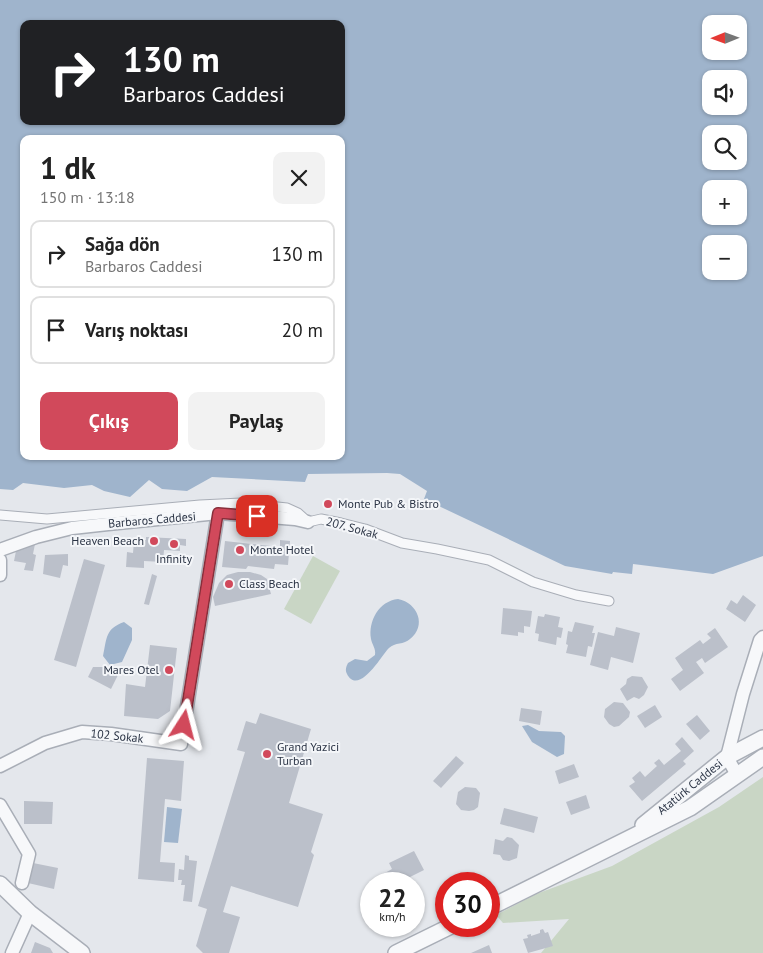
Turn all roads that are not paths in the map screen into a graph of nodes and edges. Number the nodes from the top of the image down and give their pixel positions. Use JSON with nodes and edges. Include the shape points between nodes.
{"nodes":[{"id":1,"x":218,"y":513,"type":"junction"},
{"id":2,"x":0,"y":515,"type":"edge"},
{"id":3,"x":308,"y":522,"type":"junction"},
{"id":4,"x":0,"y":550,"type":"edge"},
{"id":5,"x":0,"y":560,"type":"edge"},
{"id":6,"x":0,"y":574,"type":"edge"},
{"id":7,"x":608,"y":602,"type":"dead end"},
{"id":8,"x":763,"y":637,"type":"edge"},
{"id":9,"x":763,"y":738,"type":"edge"},
{"id":10,"x":727,"y":757,"type":"junction"},
{"id":11,"x":763,"y":757,"type":"edge"},
{"id":12,"x":0,"y":766,"type":"edge"},
{"id":13,"x":737,"y":775,"type":"junction"},
{"id":14,"x":0,"y":805,"type":"edge"},
{"id":15,"x":621,"y":842,"type":"junction"},
{"id":16,"x":22,"y":883,"type":"dead end"},
{"id":17,"x":0,"y":884,"type":"edge"},
{"id":18,"x":500,"y":902,"type":"edge"},
{"id":19,"x":30,"y":913,"type":"junction"},
{"id":20,"x":435,"y":934,"type":"edge"},
{"id":21,"x":12,"y":953,"type":"edge"},
{"id":22,"x":82,"y":953,"type":"edge"},
{"id":23,"x":396,"y":953,"type":"edge"}],
"edges":[{"from":1,"to":3,"type":"street","name":"Barbaros Caddesi"},
{"from":1,"to":4,"type":"street","name":"Barbaros Caddesi","via":[[72,528]]},
{"from":1,"to":12,"type":"street","name":"102 Sokak","via":[[181,744],[82,732],[45,743]]},
{"from":2,"to":3,"type":"street","name":"207. Sokak","via":[[47,519],[241,503],[287,508]]},
{"from":3,"to":7,"type":"street","name":"207. Sokak","via":[[320,519],[365,528],[402,544],[488,560],[533,582]]},
{"from":5,"to":6,"type":"street"},
{"from":8,"to":10,"type":"street","via":[[743,694]]},
{"from":9,"to":10,"type":"street","name":"Atatürk Caddesi"},
{"from":10,"to":13,"type":"street"},
{"from":10,"to":15,"type":"street","name":"Atatürk Caddesi"},
{"from":11,"to":13,"type":"street","name":"Atatürk Caddesi"},
{"from":13,"to":15,"type":"street","name":"Atatürk Caddesi","via":[[690,808]]},
{"from":14,"to":16,"type":"street","via":[[29,854]]},
{"from":15,"to":18,"type":"street","name":"Atatürk Caddesi"},
{"from":17,"to":19,"type":"street"},
{"from":19,"to":21,"type":"street"},
{"from":19,"to":22,"type":"street"},
{"from":20,"to":23,"type":"street"}]}
